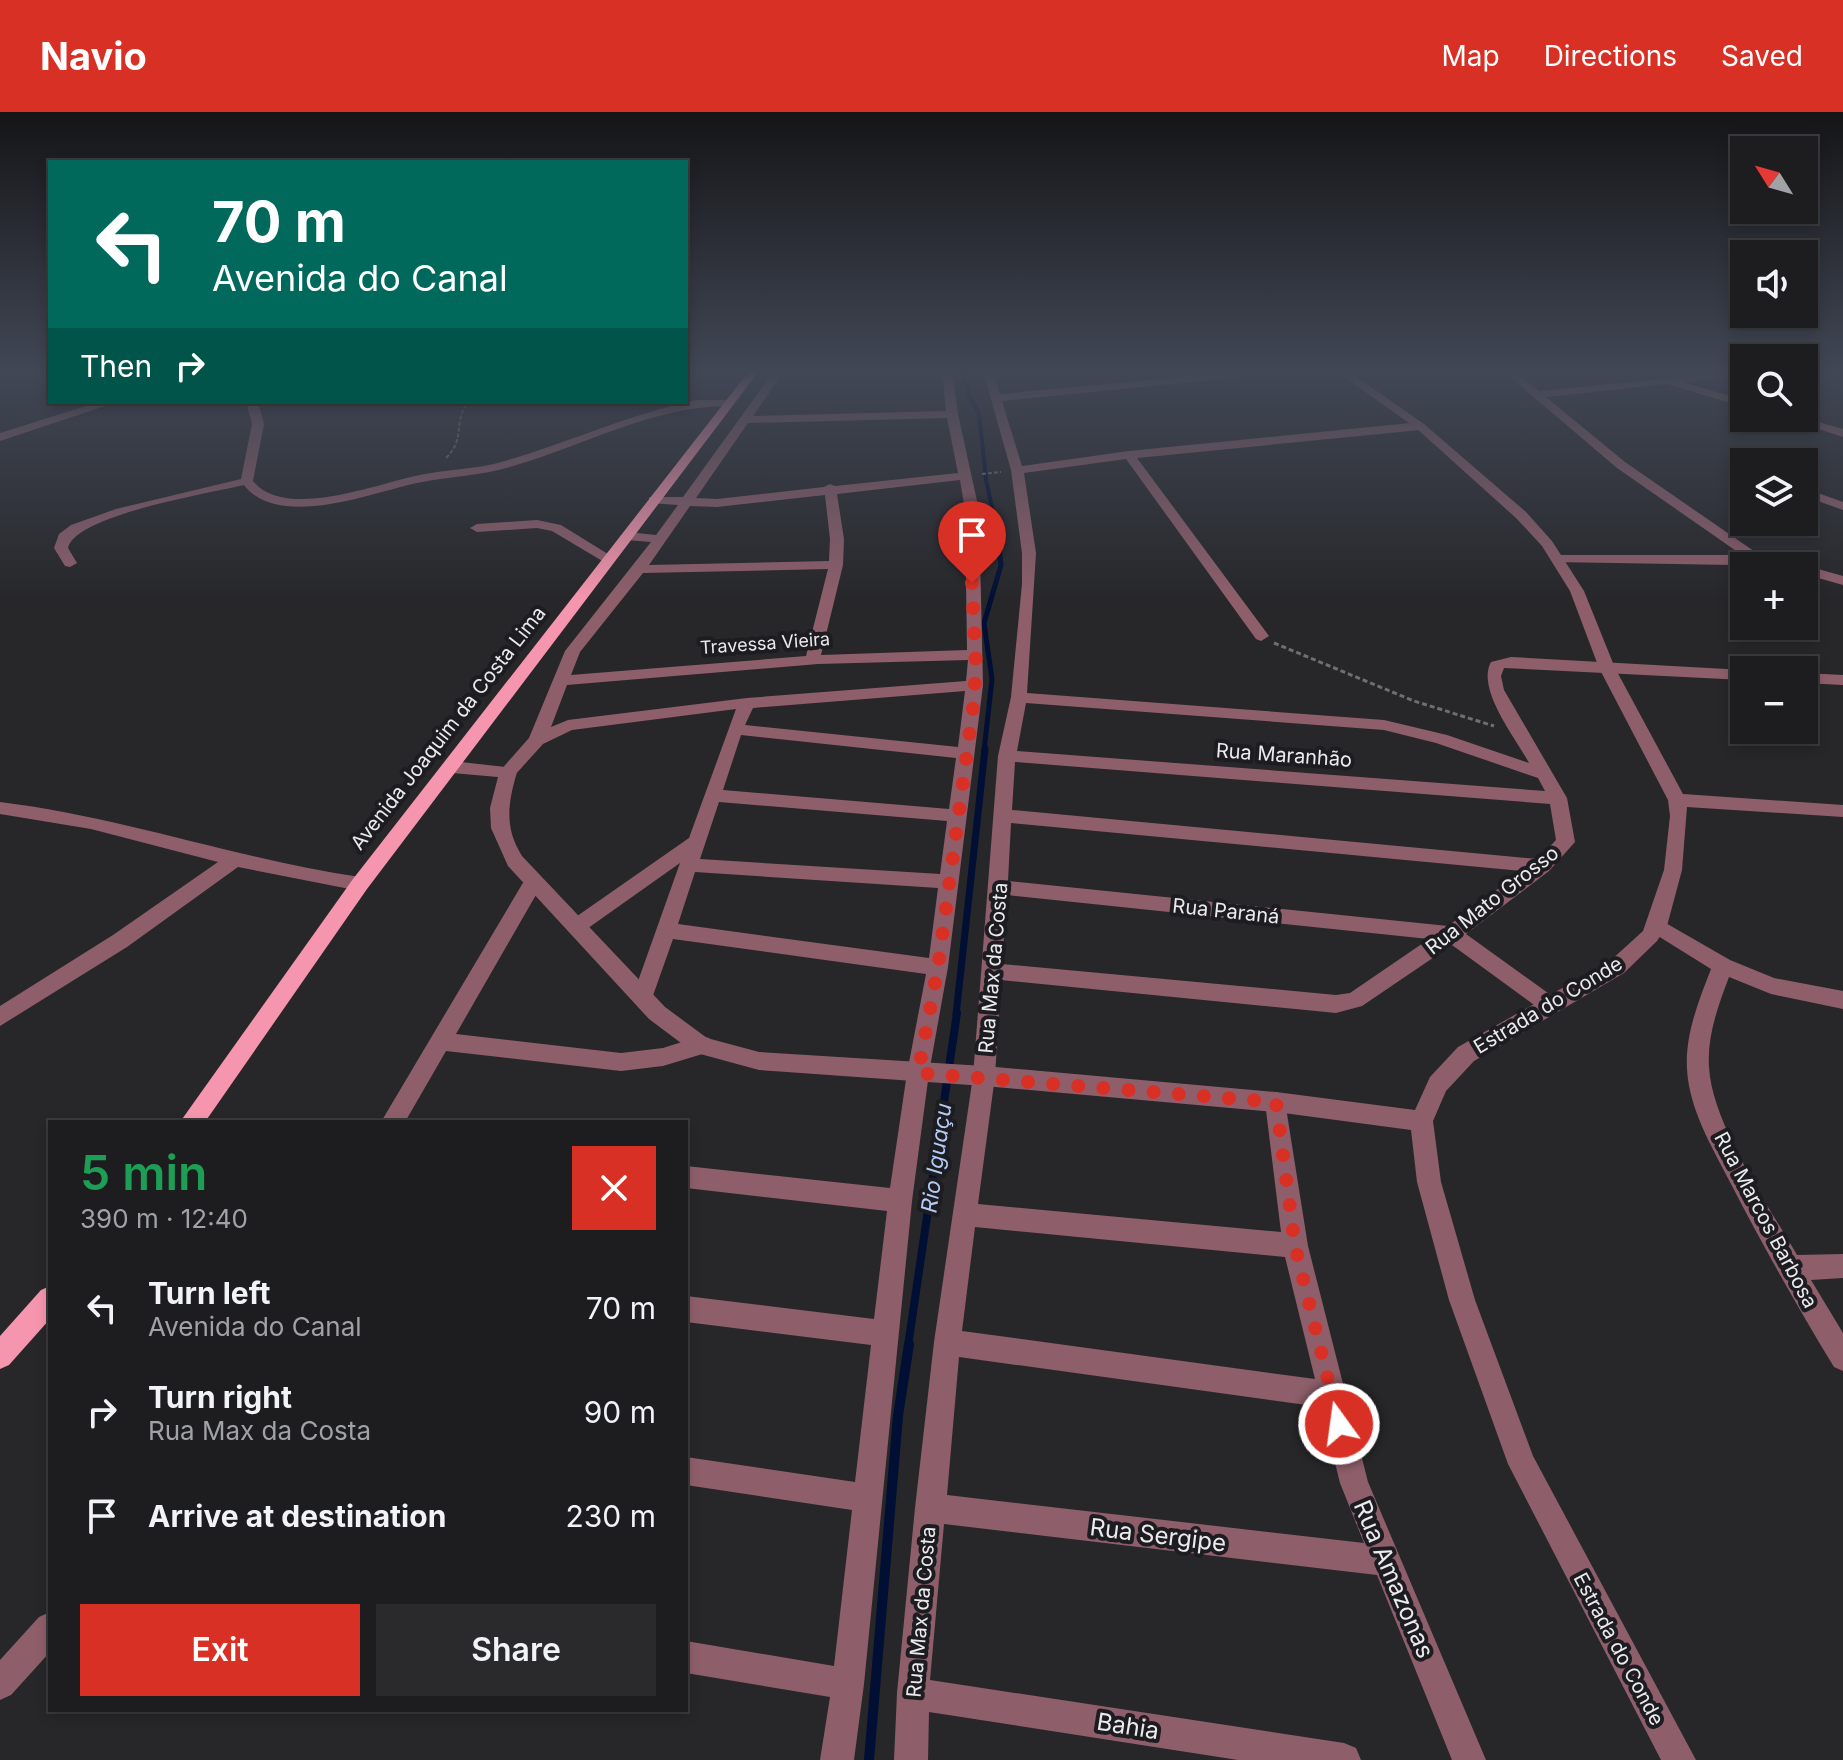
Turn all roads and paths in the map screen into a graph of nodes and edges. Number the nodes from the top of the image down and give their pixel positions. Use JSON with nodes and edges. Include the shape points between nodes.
{"nodes":[{"id":1,"x":253,"y":448,"type":"edge"},
{"id":2,"x":457,"y":448,"type":"edge"},
{"id":3,"x":552,"y":448,"type":"edge"},
{"id":4,"x":694,"y":448,"type":"edge"},
{"id":5,"x":723,"y":448,"type":"edge"},
{"id":6,"x":961,"y":448,"type":"edge"},
{"id":7,"x":1008,"y":448,"type":"edge"},
{"id":8,"x":1200,"y":448,"type":"edge"},
{"id":9,"x":1445,"y":448,"type":"edge"},
{"id":10,"x":1600,"y":448,"type":"edge"},
{"id":11,"x":1129,"y":455,"type":"junction"},
{"id":12,"x":1014,"y":471,"type":"junction"},
{"id":13,"x":968,"y":475,"type":"junction"},
{"id":14,"x":418,"y":479,"type":"junction"},
{"id":15,"x":247,"y":481,"type":"junction"},
{"id":16,"x":830,"y":488,"type":"junction"},
{"id":17,"x":1818,"y":497,"type":"edge"},
{"id":18,"x":654,"y":500,"type":"junction"},
{"id":19,"x":685,"y":504,"type":"junction"},
{"id":20,"x":1843,"y":506,"type":"edge"},
{"id":21,"x":477,"y":528,"type":"dead end"},
{"id":22,"x":627,"y":536,"type":"junction"},
{"id":23,"x":659,"y":539,"type":"junction"},
{"id":24,"x":1747,"y":552,"type":"edge"},
{"id":25,"x":609,"y":559,"type":"junction"},
{"id":26,"x":1559,"y":559,"type":"junction"},
{"id":27,"x":1730,"y":559,"type":"edge"},
{"id":28,"x":70,"y":563,"type":"dead end"},
{"id":29,"x":836,"y":565,"type":"junction"},
{"id":30,"x":639,"y":569,"type":"junction"},
{"id":31,"x":1818,"y":573,"type":"edge"},
{"id":32,"x":1843,"y":581,"type":"edge"},
{"id":33,"x":1261,"y":636,"type":"joint"},
{"id":34,"x":974,"y":655,"type":"junction"},
{"id":35,"x":813,"y":658,"type":"junction"},
{"id":36,"x":1607,"y":668,"type":"junction"},
{"id":37,"x":1730,"y":674,"type":"edge"},
{"id":38,"x":1818,"y":679,"type":"edge"},
{"id":39,"x":1843,"y":680,"type":"edge"},
{"id":40,"x":559,"y":681,"type":"junction"},
{"id":41,"x":975,"y":685,"type":"junction"},
{"id":42,"x":1019,"y":697,"type":"junction"},
{"id":43,"x":747,"y":703,"type":"junction"},
{"id":44,"x":735,"y":729,"type":"junction"},
{"id":45,"x":1519,"y":734,"type":"junction"},
{"id":46,"x":537,"y":740,"type":"junction"},
{"id":47,"x":965,"y":753,"type":"junction"},
{"id":48,"x":1007,"y":756,"type":"junction"},
{"id":49,"x":452,"y":767,"type":"junction"},
{"id":50,"x":508,"y":772,"type":"junction"},
{"id":51,"x":1544,"y":774,"type":"junction"},
{"id":52,"x":712,"y":795,"type":"junction"},
{"id":53,"x":1558,"y":798,"type":"junction"},
{"id":54,"x":1677,"y":800,"type":"junction"},
{"id":55,"x":0,"y":808,"type":"edge"},
{"id":56,"x":1843,"y":811,"type":"edge"},
{"id":57,"x":958,"y":816,"type":"junction"},
{"id":58,"x":1003,"y":816,"type":"junction"},
{"id":59,"x":697,"y":841,"type":"junction"},
{"id":60,"x":234,"y":860,"type":"junction"},
{"id":61,"x":689,"y":865,"type":"junction"},
{"id":62,"x":1542,"y":866,"type":"junction"},
{"id":63,"x":534,"y":881,"type":"junction"},
{"id":64,"x":948,"y":882,"type":"junction"},
{"id":65,"x":360,"y":884,"type":"junction"},
{"id":66,"x":999,"y":887,"type":"junction"},
{"id":67,"x":577,"y":926,"type":"junction"},
{"id":68,"x":1657,"y":926,"type":"junction"},
{"id":69,"x":666,"y":930,"type":"junction"},
{"id":70,"x":1452,"y":934,"type":"junction"},
{"id":71,"x":1723,"y":966,"type":"junction"},
{"id":72,"x":938,"y":967,"type":"junction"},
{"id":73,"x":990,"y":971,"type":"junction"},
{"id":74,"x":643,"y":998,"type":"junction"},
{"id":75,"x":1843,"y":1000,"type":"edge"},
{"id":76,"x":1548,"y":1004,"type":"junction"},
{"id":77,"x":0,"y":1017,"type":"edge"},
{"id":78,"x":441,"y":1041,"type":"junction"},
{"id":79,"x":701,"y":1045,"type":"junction"},
{"id":80,"x":921,"y":1073,"type":"junction"},
{"id":81,"x":981,"y":1076,"type":"junction"},
{"id":82,"x":1276,"y":1102,"type":"junction"},
{"id":83,"x":193,"y":1120,"type":"edge"},
{"id":84,"x":394,"y":1120,"type":"edge"},
{"id":85,"x":1421,"y":1121,"type":"junction"},
{"id":86,"x":688,"y":1177,"type":"edge"},
{"id":87,"x":900,"y":1201,"type":"junction"},
{"id":88,"x":963,"y":1214,"type":"junction"},
{"id":89,"x":1295,"y":1246,"type":"junction"},
{"id":90,"x":1843,"y":1266,"type":"edge"},
{"id":91,"x":1788,"y":1268,"type":"junction"},
{"id":92,"x":48,"y":1301,"type":"edge"},
{"id":93,"x":688,"y":1309,"type":"edge"},
{"id":94,"x":886,"y":1334,"type":"junction"},
{"id":95,"x":947,"y":1342,"type":"junction"},
{"id":96,"x":0,"y":1356,"type":"edge"},
{"id":97,"x":1843,"y":1358,"type":"edge"},
{"id":98,"x":1331,"y":1395,"type":"junction"},
{"id":99,"x":688,"y":1471,"type":"edge"},
{"id":100,"x":868,"y":1498,"type":"junction"},
{"id":101,"x":930,"y":1508,"type":"junction"},
{"id":102,"x":1386,"y":1561,"type":"junction"},
{"id":103,"x":48,"y":1630,"type":"edge"},
{"id":104,"x":688,"y":1657,"type":"edge"},
{"id":105,"x":0,"y":1684,"type":"edge"},
{"id":106,"x":848,"y":1684,"type":"junction"},
{"id":107,"x":913,"y":1693,"type":"junction"},
{"id":108,"x":837,"y":1760,"type":"edge"},
{"id":109,"x":911,"y":1760,"type":"edge"},
{"id":110,"x":1344,"y":1760,"type":"edge"},
{"id":111,"x":1469,"y":1760,"type":"edge"},
{"id":112,"x":1679,"y":1760,"type":"edge"}],
"edges":[{"from":1,"to":15,"type":"street"},
{"from":2,"to":14,"type":"path"},
{"from":3,"to":14,"type":"street","via":[[484,470]]},
{"from":4,"to":18,"type":"main road","name":"Avenida Joaquim da Costa Lima"},
{"from":5,"to":19,"type":"street"},
{"from":6,"to":13,"type":"street"},
{"from":7,"to":12,"type":"street","name":"Rua Max da Costa"},
{"from":8,"to":11,"type":"street"},
{"from":9,"to":26,"type":"street","name":"Estrada do Conde","via":[[1521,515]]},
{"from":10,"to":24,"type":"street"},
{"from":11,"to":12,"type":"street"},
{"from":11,"to":33,"type":"street"},
{"from":12,"to":13,"type":"path"},
{"from":12,"to":42,"type":"street","name":"Rua Max da Costa","via":[[1029,553]]},
{"from":13,"to":16,"type":"street"},
{"from":13,"to":34,"type":"street"},
{"from":14,"to":15,"type":"street","via":[[297,503],[254,494]]},
{"from":15,"to":28,"type":"street","via":[[77,527],[64,537],[61,548]]},
{"from":16,"to":19,"type":"street"},
{"from":16,"to":29,"type":"street"},
{"from":17,"to":20,"type":"street"},
{"from":18,"to":19,"type":"street"},
{"from":18,"to":22,"type":"main road","name":"Avenida Joaquim da Costa Lima"},
{"from":19,"to":23,"type":"street"},
{"from":21,"to":25,"type":"street","via":[[556,528]]},
{"from":22,"to":23,"type":"street"},
{"from":22,"to":25,"type":"main road","name":"Avenida Joaquim da Costa Lima"},
{"from":23,"to":30,"type":"street"},
{"from":25,"to":49,"type":"main road","name":"Avenida Joaquim da Costa Lima"},
{"from":26,"to":27,"type":"street"},
{"from":26,"to":36,"type":"street","name":"Estrada do Conde"},
{"from":29,"to":30,"type":"street"},
{"from":29,"to":35,"type":"street"},
{"from":30,"to":40,"type":"street","via":[[573,651]]},
{"from":31,"to":32,"type":"street"},
{"from":33,"to":45,"type":"path","via":[[1414,701]]},
{"from":34,"to":35,"type":"street","name":"Travessa Vieira"},
{"from":34,"to":41,"type":"street"},
{"from":35,"to":40,"type":"street","name":"Travessa Vieira"},
{"from":36,"to":37,"type":"street"},
{"from":36,"to":45,"type":"street","name":"Rua Mato Grosso","via":[[1502,663],[1494,669],[1496,690]]},
{"from":36,"to":54,"type":"street","name":"Estrada do Conde"},
{"from":38,"to":39,"type":"street"},
{"from":40,"to":46,"type":"street"},
{"from":41,"to":43,"type":"street"},
{"from":41,"to":47,"type":"street"},
{"from":42,"to":48,"type":"street","name":"Rua Max da Costa"},
{"from":42,"to":51,"type":"street","via":[[1384,725]]},
{"from":43,"to":44,"type":"street"},
{"from":43,"to":46,"type":"street","via":[[568,725]]},
{"from":44,"to":47,"type":"street"},
{"from":44,"to":52,"type":"street"},
{"from":45,"to":51,"type":"street","name":"Rua Mato Grosso"},
{"from":46,"to":50,"type":"street"},
{"from":47,"to":57,"type":"street"},
{"from":48,"to":53,"type":"street","name":"Rua Maranhão"},
{"from":48,"to":58,"type":"street","name":"Rua Max da Costa"},
{"from":49,"to":50,"type":"street"},
{"from":49,"to":65,"type":"main road","name":"Avenida Joaquim da Costa Lima"},
{"from":50,"to":63,"type":"street","via":[[497,809],[502,842]]},
{"from":51,"to":53,"type":"street","name":"Rua Mato Grosso"},
{"from":52,"to":57,"type":"street"},
{"from":52,"to":59,"type":"street"},
{"from":53,"to":62,"type":"street","name":"Rua Mato Grosso","via":[[1566,842]]},
{"from":54,"to":56,"type":"street"},
{"from":54,"to":68,"type":"street","name":"Estrada do Conde","via":[[1673,870]]},
{"from":55,"to":60,"type":"street","via":[[164,839]]},
{"from":57,"to":64,"type":"street"},
{"from":58,"to":62,"type":"street"},
{"from":58,"to":66,"type":"street","name":"Rua Max da Costa"},
{"from":59,"to":61,"type":"street"},
{"from":59,"to":67,"type":"street"},
{"from":60,"to":65,"type":"street"},
{"from":60,"to":77,"type":"street"},
{"from":61,"to":64,"type":"street"},
{"from":61,"to":69,"type":"street"},
{"from":62,"to":70,"type":"street","name":"Rua Mato Grosso"},
{"from":63,"to":67,"type":"street"},
{"from":63,"to":78,"type":"street"},
{"from":64,"to":72,"type":"street"},
{"from":65,"to":83,"type":"main road","name":"Avenida Joaquim da Costa Lima"},
{"from":66,"to":70,"type":"street","name":"Rua Paraná"},
{"from":66,"to":73,"type":"street","name":"Rua Max da Costa"},
{"from":67,"to":74,"type":"street"},
{"from":68,"to":71,"type":"street"},
{"from":68,"to":76,"type":"street","name":"Estrada do Conde","via":[[1617,967]]},
{"from":69,"to":72,"type":"street"},
{"from":69,"to":74,"type":"street"},
{"from":70,"to":73,"type":"street","name":"Rua Mato Grosso","via":[[1355,1000],[1336,1004]]},
{"from":70,"to":76,"type":"street"},
{"from":71,"to":75,"type":"street","via":[[1771,986]]},
{"from":71,"to":91,"type":"street","name":"Rua Marcos Barbosa","via":[[1701,1036],[1699,1079],[1722,1143]]},
{"from":72,"to":80,"type":"street"},
{"from":73,"to":81,"type":"street","name":"Rua Max da Costa"},
{"from":74,"to":79,"type":"street"},
{"from":76,"to":85,"type":"street","name":"Estrada do Conde","via":[[1466,1054],[1438,1084]]},
{"from":78,"to":79,"type":"street","via":[[621,1062]]},
{"from":78,"to":84,"type":"street"},
{"from":79,"to":80,"type":"street","via":[[759,1061]]},
{"from":80,"to":81,"type":"street"},
{"from":80,"to":87,"type":"street"},
{"from":81,"to":82,"type":"street"},
{"from":81,"to":88,"type":"street","name":"Rua Max da Costa"},
{"from":82,"to":85,"type":"street"},
{"from":82,"to":89,"type":"street","name":"Rua Amazonas"},
{"from":85,"to":112,"type":"street","name":"Estrada do Conde","via":[[1429,1182],[1462,1300],[1522,1464]]},
{"from":86,"to":87,"type":"street"},
{"from":87,"to":94,"type":"street"},
{"from":88,"to":89,"type":"street"},
{"from":88,"to":95,"type":"street","name":"Rua Max da Costa"},
{"from":89,"to":98,"type":"street","name":"Rua Amazonas"},
{"from":90,"to":91,"type":"street"},
{"from":91,"to":97,"type":"street","name":"Rua Marcos Barbosa"},
{"from":92,"to":96,"type":"main road"},
{"from":93,"to":94,"type":"street"},
{"from":94,"to":100,"type":"street"},
{"from":95,"to":98,"type":"street"},
{"from":95,"to":101,"type":"street","name":"Rua Max da Costa"},
{"from":98,"to":102,"type":"street","name":"Rua Amazonas","via":[[1354,1483]]},
{"from":99,"to":100,"type":"street"},
{"from":100,"to":106,"type":"street"},
{"from":101,"to":102,"type":"street","name":"Rua Sergipe"},
{"from":101,"to":107,"type":"street","name":"Rua Max da Costa"},
{"from":102,"to":111,"type":"street","name":"Rua Amazonas"},
{"from":103,"to":105,"type":"street"},
{"from":104,"to":106,"type":"street"},
{"from":106,"to":108,"type":"street"},
{"from":107,"to":109,"type":"street","name":"Rua Max da Costa"},
{"from":107,"to":110,"type":"street","name":"Bahia"}]}
